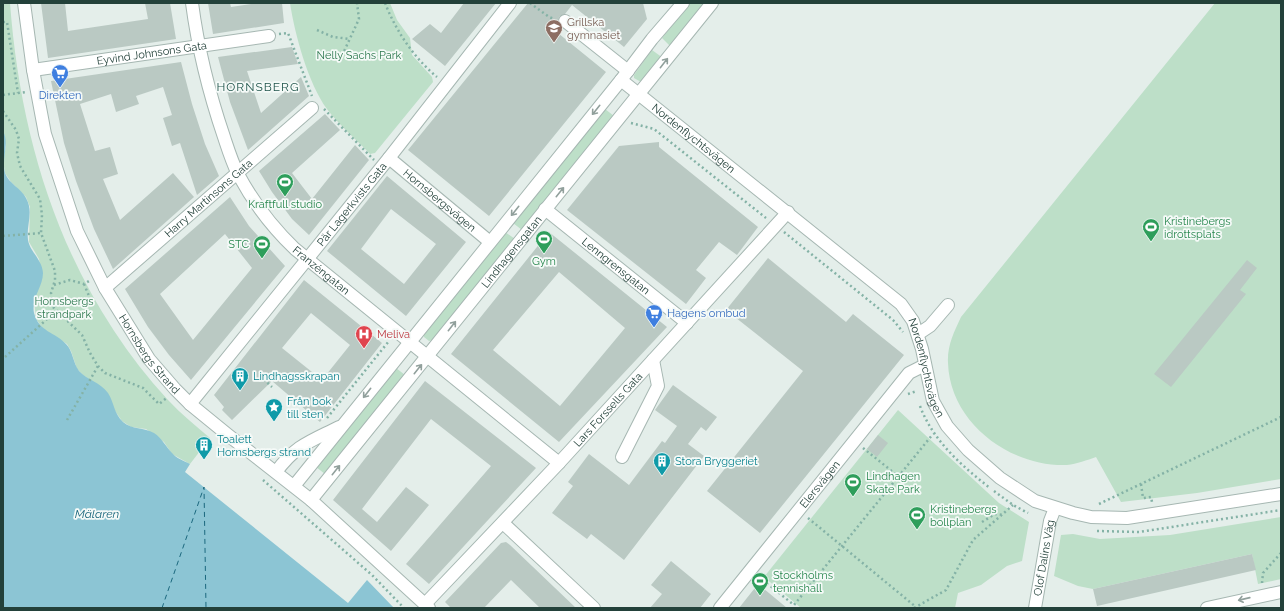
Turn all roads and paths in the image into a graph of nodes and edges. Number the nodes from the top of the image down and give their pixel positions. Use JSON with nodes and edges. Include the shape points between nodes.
{"nodes":[{"id":1,"x":24,"y":3,"type":"edge"},
{"id":2,"x":192,"y":3,"type":"edge"},
{"id":3,"x":357,"y":3,"type":"edge"},
{"id":4,"x":385,"y":3,"type":"edge"},
{"id":5,"x":510,"y":3,"type":"edge"},
{"id":6,"x":530,"y":3,"type":"edge"},
{"id":7,"x":712,"y":3,"type":"edge"},
{"id":8,"x":677,"y":5,"type":"edge"},
{"id":9,"x":549,"y":17,"type":"dead end"},
{"id":10,"x":564,"y":21,"type":"dead end"},
{"id":11,"x":3,"y":22,"type":"edge"},
{"id":12,"x":317,"y":30,"type":"dead end"},
{"id":13,"x":283,"y":33,"type":"dead end"},
{"id":14,"x":270,"y":36,"type":"dead end"},
{"id":15,"x":350,"y":40,"type":"junction"},
{"id":16,"x":199,"y":46,"type":"junction"},
{"id":17,"x":340,"y":60,"type":"dead end"},
{"id":18,"x":33,"y":70,"type":"junction"},
{"id":19,"x":436,"y":75,"type":"dead end"},
{"id":20,"x":624,"y":75,"type":"junction"},
{"id":21,"x":26,"y":92,"type":"dead end"},
{"id":22,"x":18,"y":93,"type":"junction"},
{"id":23,"x":640,"y":94,"type":"junction"},
{"id":24,"x":3,"y":96,"type":"edge"},
{"id":25,"x":316,"y":104,"type":"junction"},
{"id":26,"x":3,"y":111,"type":"edge"},
{"id":27,"x":385,"y":163,"type":"junction"},
{"id":28,"x":237,"y":173,"type":"junction"},
{"id":29,"x":545,"y":209,"type":"junction"},
{"id":30,"x":788,"y":212,"type":"junction"},
{"id":31,"x":41,"y":233,"type":"junction"},
{"id":32,"x":3,"y":236,"type":"edge"},
{"id":33,"x":490,"y":242,"type":"junction"},
{"id":34,"x":307,"y":258,"type":"junction"},
{"id":35,"x":89,"y":281,"type":"dead end"},
{"id":36,"x":84,"y":284,"type":"junction"},
{"id":37,"x":54,"y":285,"type":"junction"},
{"id":38,"x":105,"y":288,"type":"junction"},
{"id":39,"x":86,"y":303,"type":"dead end"},
{"id":40,"x":948,"y":305,"type":"dead end"},
{"id":41,"x":56,"y":311,"type":"junction"},
{"id":42,"x":687,"y":324,"type":"junction"},
{"id":43,"x":918,"y":334,"type":"junction"},
{"id":44,"x":409,"y":341,"type":"junction"},
{"id":45,"x":388,"y":343,"type":"dead end"},
{"id":46,"x":5,"y":356,"type":"dead end"},
{"id":47,"x":428,"y":357,"type":"junction"},
{"id":48,"x":653,"y":360,"type":"junction"},
{"id":49,"x":925,"y":365,"type":"junction"},
{"id":50,"x":98,"y":366,"type":"junction"},
{"id":51,"x":260,"y":376,"type":"dead end"},
{"id":52,"x":272,"y":387,"type":"dead end"},
{"id":53,"x":168,"y":396,"type":"dead end"},
{"id":54,"x":190,"y":404,"type":"junction"},
{"id":55,"x":1281,"y":417,"type":"edge"},
{"id":56,"x":67,"y":420,"type":"dead end"},
{"id":57,"x":325,"y":422,"type":"dead end"},
{"id":58,"x":342,"y":426,"type":"junction"},
{"id":59,"x":934,"y":434,"type":"dead end"},
{"id":60,"x":861,"y":446,"type":"dead end"},
{"id":61,"x":622,"y":457,"type":"dead end"},
{"id":62,"x":559,"y":464,"type":"junction"},
{"id":63,"x":276,"y":472,"type":"junction"},
{"id":64,"x":898,"y":476,"type":"junction"},
{"id":65,"x":1141,"y":484,"type":"junction"},
{"id":66,"x":294,"y":486,"type":"junction"},
{"id":67,"x":1281,"y":494,"type":"edge"},
{"id":68,"x":311,"y":500,"type":"junction"},
{"id":69,"x":1153,"y":503,"type":"dead end"},
{"id":70,"x":1098,"y":504,"type":"dead end"},
{"id":71,"x":1014,"y":505,"type":"dead end"},
{"id":72,"x":291,"y":506,"type":"dead end"},
{"id":73,"x":1055,"y":508,"type":"junction"},
{"id":74,"x":1003,"y":515,"type":"junction"},
{"id":75,"x":806,"y":516,"type":"dead end"},
{"id":76,"x":982,"y":522,"type":"dead end"},
{"id":77,"x":503,"y":524,"type":"junction"},
{"id":78,"x":842,"y":546,"type":"junction"},
{"id":79,"x":1281,"y":553,"type":"edge"},
{"id":80,"x":757,"y":576,"type":"dead end"},
{"id":81,"x":1262,"y":587,"type":"dead end"},
{"id":82,"x":1281,"y":592,"type":"edge"},
{"id":83,"x":427,"y":606,"type":"edge"},
{"id":84,"x":915,"y":607,"type":"edge"},
{"id":85,"x":404,"y":608,"type":"edge"},
{"id":86,"x":594,"y":608,"type":"edge"},
{"id":87,"x":720,"y":608,"type":"edge"},
{"id":88,"x":1035,"y":608,"type":"edge"},
{"id":89,"x":1207,"y":608,"type":"edge"}],
"edges":[{"from":1,"to":18,"type":"street","name":"Hornsbergs Strand"},
{"from":2,"to":16,"type":"street","name":"Franzéngatan"},
{"from":3,"to":15,"type":"path","via":[[359,19]]},
{"from":4,"to":19,"type":"path","via":[[407,43],[425,67]]},
{"from":5,"to":27,"type":"street","name":"Pär Lagerkvists Gata"},
{"from":6,"to":9,"type":"path"},
{"from":23,"to":7,"type":"street","name":"Lindhagensgatan","one_way":true},
{"from":8,"to":20,"type":"street"},
{"from":10,"to":20,"type":"street","name":"Nordenflychtsvägen"},
{"from":11,"to":22,"type":"path","via":[[7,22]]},
{"from":12,"to":15,"type":"path","via":[[333,37]]},
{"from":13,"to":25,"type":"path","via":[[288,32]]},
{"from":14,"to":16,"type":"street","name":"Eyvind Johnsons Gata"},
{"from":15,"to":17,"type":"path"},
{"from":16,"to":18,"type":"street","name":"Eyvind Johnsons Gata"},
{"from":16,"to":28,"type":"street","name":"Franzéngatan","via":[[214,110]]},
{"from":18,"to":38,"type":"street","name":"Hornsbergs Strand","via":[[45,134],[59,179],[77,231]]},
{"from":20,"to":23,"type":"street","name":"Nordenflychtsvägen"},
{"from":20,"to":33,"type":"street","one_way":true},
{"from":21,"to":22,"type":"path"},
{"from":22,"to":24,"type":"path"},
{"from":29,"to":23,"type":"street","name":"Lindhagensgatan","one_way":true},
{"from":23,"to":30,"type":"street","name":"Nordenflychtsvägen"},
{"from":25,"to":27,"type":"path"},
{"from":25,"to":28,"type":"street","name":"Harry Martinsons Gata"},
{"from":26,"to":31,"type":"path","via":[[16,130],[20,166],[40,199]]},
{"from":27,"to":33,"type":"street","name":"Hornsbergsvägen"},
{"from":27,"to":34,"type":"street","name":"Pär Lagerkvists Gata"},
{"from":28,"to":34,"type":"street","name":"Franzéngatan","via":[[276,231]]},
{"from":28,"to":38,"type":"street","name":"Harry Martinsons Gata"},
{"from":29,"to":42,"type":"street","name":"Lenngrensgatan"},
{"from":47,"to":29,"type":"street","name":"Lindhagensgatan","one_way":true},
{"from":30,"to":42,"type":"street","name":"Lars Forssells Gata"},
{"from":30,"to":43,"type":"street","name":"Nordenflychtsvägen","via":[[902,304]]},
{"from":31,"to":32,"type":"path"},
{"from":31,"to":37,"type":"path","via":[[54,266]]},
{"from":33,"to":44,"type":"street"},
{"from":34,"to":44,"type":"street","name":"Franzéngatan"},
{"from":34,"to":54,"type":"street","name":"Pär Lagerkvists Gata"},
{"from":35,"to":36,"type":"path"},
{"from":36,"to":37,"type":"path","via":[[70,280]]},
{"from":36,"to":39,"type":"path","via":[[89,296]]},
{"from":37,"to":41,"type":"path","via":[[51,300]]},
{"from":38,"to":54,"type":"street","name":"Hornsbergs Strand","via":[[149,359]]},
{"from":40,"to":43,"type":"street","via":[[930,326]]},
{"from":41,"to":46,"type":"path"},
{"from":41,"to":50,"type":"path","via":[[82,336]]},
{"from":42,"to":48,"type":"street","name":"Lars Forssells Gata"},
{"from":43,"to":49,"type":"street","name":"Nordenflychtsvägen"},
{"from":44,"to":47,"type":"street","name":"Franzéngatan"},
{"from":44,"to":58,"type":"street","one_way":true},
{"from":45,"to":57,"type":"path"},
{"from":47,"to":62,"type":"street","name":"Franzéngatan"},
{"from":68,"to":47,"type":"street","name":"Lindhagensgatan","one_way":true},
{"from":48,"to":61,"type":"street","via":[[658,386]]},
{"from":48,"to":62,"type":"street","name":"Lars Forssells Gata"},
{"from":49,"to":73,"type":"street","name":"Nordenflychtsvägen","via":[[933,401],[947,426],[968,450],[1017,490],[1035,501]]},
{"from":49,"to":87,"type":"street","name":"Elersvägen","via":[[908,374]]},
{"from":50,"to":53,"type":"path","via":[[106,373],[143,388],[159,404]]},
{"from":50,"to":56,"type":"path"},
{"from":51,"to":52,"type":"path"},
{"from":54,"to":63,"type":"street","name":"Hornsbergs Strand"},
{"from":55,"to":65,"type":"path"},
{"from":58,"to":63,"type":"street","via":[[298,447],[288,455]]},
{"from":58,"to":66,"type":"street"},
{"from":59,"to":64,"type":"path"},
{"from":60,"to":64,"type":"path"},
{"from":62,"to":77,"type":"street","name":"Lars Forssells Gata"},
{"from":63,"to":66,"type":"street","name":"Hornsbergs Strand"},
{"from":64,"to":78,"type":"path"},
{"from":65,"to":69,"type":"path","via":[[1144,498],[1151,497]]},
{"from":65,"to":70,"type":"path"},
{"from":66,"to":68,"type":"street","name":"Hornsbergs Strand"},
{"from":67,"to":73,"type":"street","name":"Nordenflychtsvägen","via":[[1126,518],[1091,516]]},
{"from":68,"to":83,"type":"street","name":"Hornsbergs Strand"},
{"from":71,"to":74,"type":"path"},
{"from":72,"to":85,"type":"path","via":[[372,575]]},
{"from":73,"to":88,"type":"street","name":"Olof Dalins Väg","via":[[1050,521]]},
{"from":74,"to":76,"type":"path","via":[[995,514]]},
{"from":74,"to":84,"type":"path","via":[[973,540],[946,590]]},
{"from":75,"to":78,"type":"path"},
{"from":77,"to":83,"type":"street","name":"Lars Forssells Gata"},
{"from":77,"to":86,"type":"street"},
{"from":78,"to":80,"type":"path","via":[[794,605]]},
{"from":78,"to":84,"type":"path"},
{"from":79,"to":81,"type":"path","via":[[1263,573]]},
{"from":82,"to":89,"type":"street","one_way":true}]}
